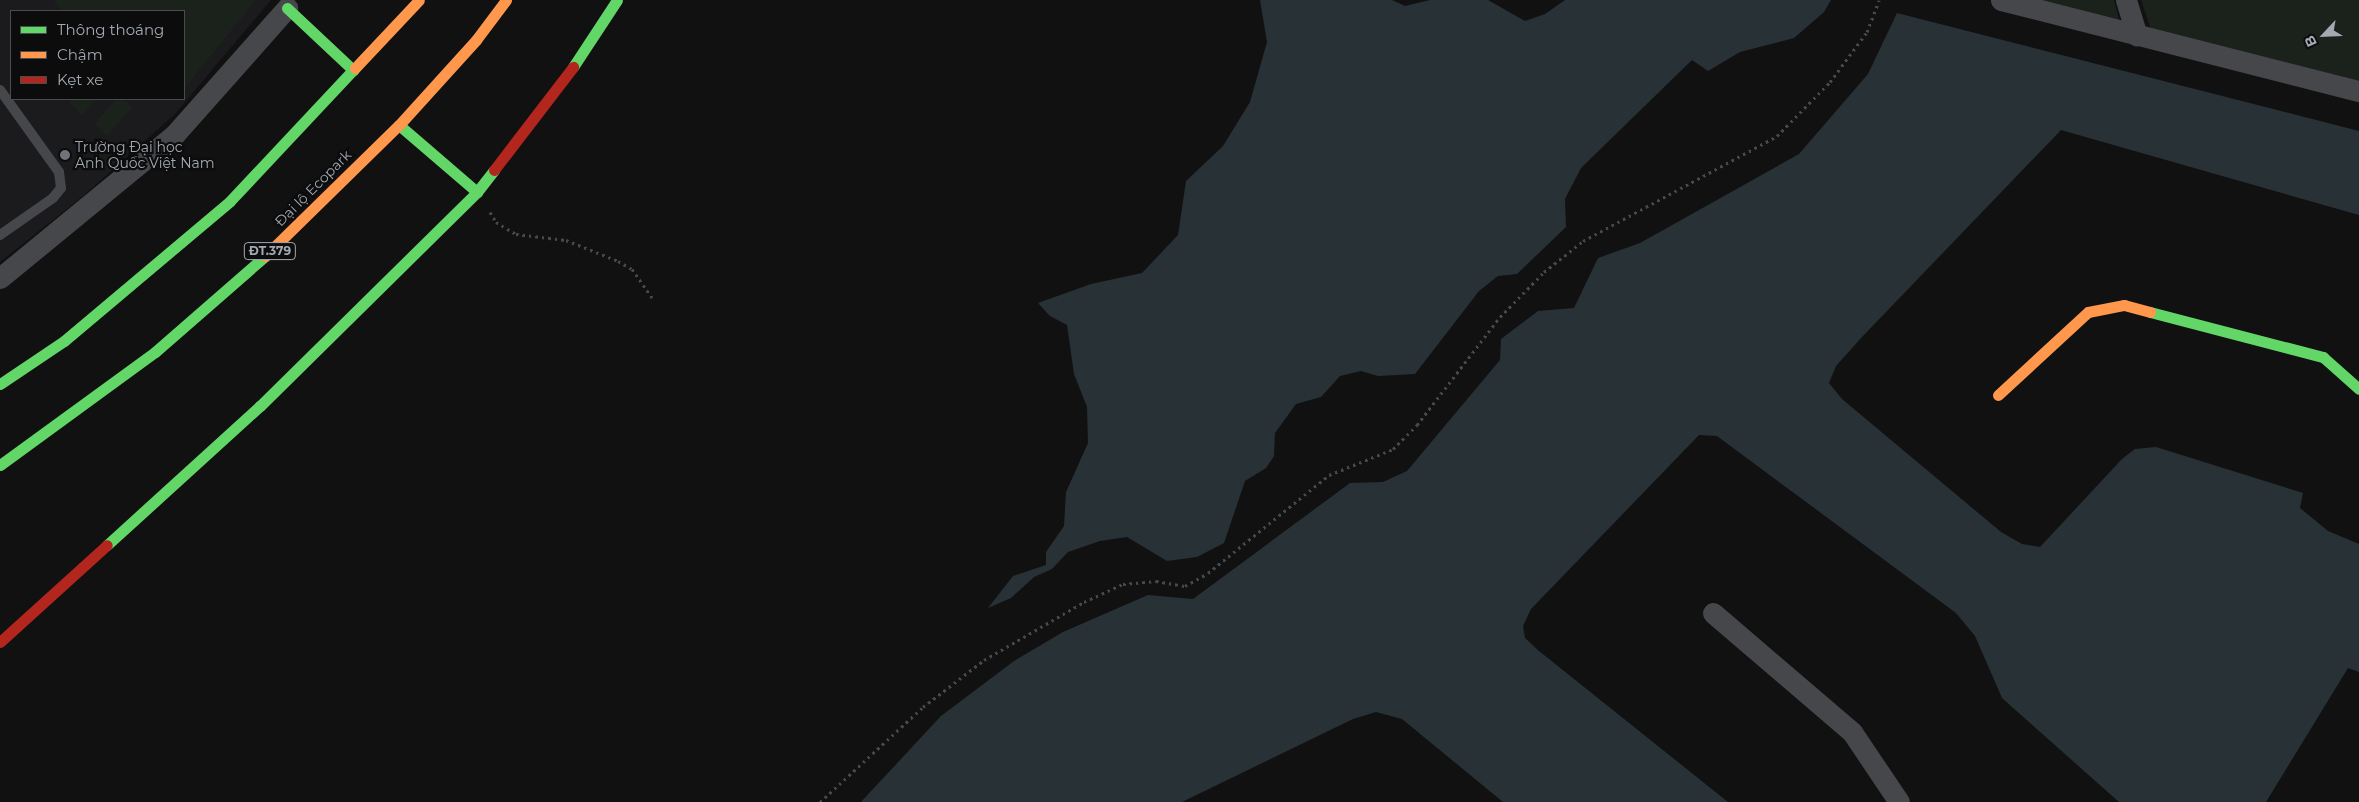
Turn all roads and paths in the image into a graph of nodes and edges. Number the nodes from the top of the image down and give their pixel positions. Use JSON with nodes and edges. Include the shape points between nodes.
{"nodes":[{"id":1,"x":419,"y":0,"type":"edge"},
{"id":2,"x":506,"y":0,"type":"edge"},
{"id":3,"x":617,"y":0,"type":"edge"},
{"id":4,"x":1878,"y":0,"type":"edge"},
{"id":5,"x":2001,"y":0,"type":"edge"},
{"id":6,"x":2126,"y":0,"type":"edge"},
{"id":7,"x":287,"y":8,"type":"joint"},
{"id":8,"x":2137,"y":35,"type":"junction"},
{"id":9,"x":353,"y":70,"type":"junction"},
{"id":10,"x":0,"y":90,"type":"edge"},
{"id":11,"x":2359,"y":91,"type":"edge"},
{"id":12,"x":398,"y":125,"type":"junction"},
{"id":13,"x":477,"y":192,"type":"junction"},
{"id":14,"x":0,"y":235,"type":"edge"},
{"id":15,"x":0,"y":278,"type":"edge"},
{"id":16,"x":652,"y":298,"type":"dead end"},
{"id":17,"x":0,"y":384,"type":"edge"},
{"id":18,"x":2359,"y":389,"type":"edge"},
{"id":19,"x":1998,"y":395,"type":"dead end"},
{"id":20,"x":0,"y":464,"type":"edge"},
{"id":21,"x":1713,"y":613,"type":"dead end"},
{"id":22,"x":0,"y":642,"type":"edge"},
{"id":23,"x":820,"y":802,"type":"edge"},
{"id":24,"x":1899,"y":802,"type":"edge"}],
"edges":[{"from":1,"to":9,"type":"main road"},
{"from":2,"to":12,"type":"main road","name":"Đại lộ Ecopark","number":"ĐT.379","via":[[476,40]]},
{"from":3,"to":13,"type":"main road","via":[[588,46]]},
{"from":4,"to":23,"type":"path","via":[[1867,32],[1830,82],[1778,136],[1583,241],[1544,272],[1500,316],[1417,425],[1392,449],[1329,475],[1208,573],[1185,586],[1156,581],[1123,584],[1084,602],[984,660],[924,707]]},
{"from":5,"to":8,"type":"street"},
{"from":6,"to":8,"type":"street"},
{"from":7,"to":9,"type":"main road"},
{"from":7,"to":15,"type":"street","via":[[175,134]]},
{"from":8,"to":11,"type":"street"},
{"from":9,"to":17,"type":"main road","via":[[230,201],[64,341]]},
{"from":10,"to":14,"type":"lane","via":[[59,172],[61,188],[53,198]]},
{"from":12,"to":13,"type":"main road"},
{"from":12,"to":20,"type":"main road","name":"Đại lộ Ecopark","number":"ĐT.379","via":[[289,235],[155,352]]},
{"from":13,"to":16,"type":"path","via":[[496,222],[516,234],[594,248],[632,269]]},
{"from":13,"to":22,"type":"main road","via":[[260,406]]},
{"from":18,"to":19,"type":"main road","via":[[2323,357],[2124,305],[2088,312]]},
{"from":21,"to":24,"type":"street","via":[[1852,732]]}]}
